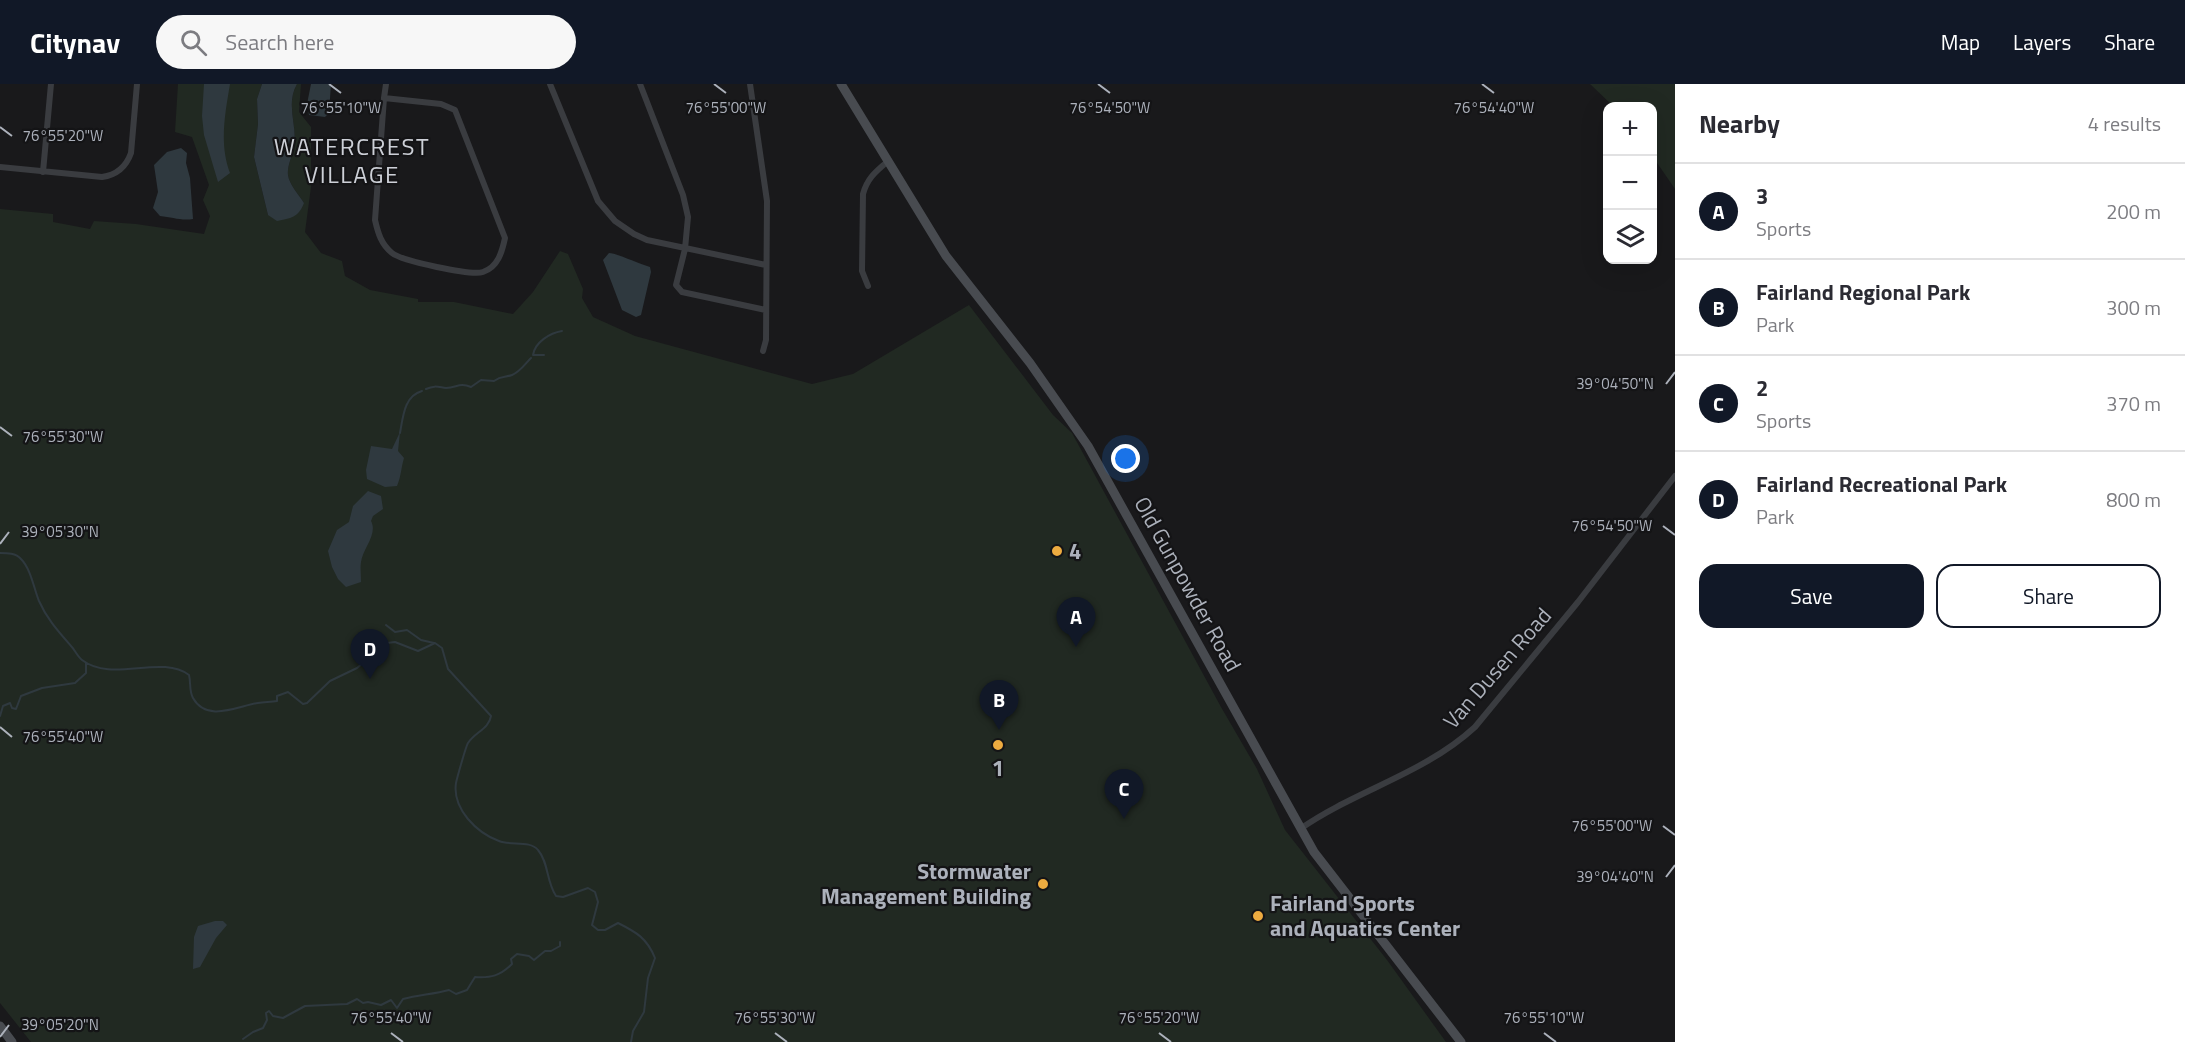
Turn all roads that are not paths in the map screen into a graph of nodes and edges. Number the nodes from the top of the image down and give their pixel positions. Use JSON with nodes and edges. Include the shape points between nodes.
{"nodes":[{"id":1,"x":51,"y":84,"type":"edge"},
{"id":2,"x":137,"y":84,"type":"edge"},
{"id":3,"x":386,"y":84,"type":"edge"},
{"id":4,"x":550,"y":84,"type":"edge"},
{"id":5,"x":640,"y":84,"type":"edge"},
{"id":6,"x":750,"y":84,"type":"edge"},
{"id":7,"x":841,"y":84,"type":"edge"},
{"id":8,"x":384,"y":99,"type":"junction"},
{"id":9,"x":887,"y":162,"type":"junction"},
{"id":10,"x":0,"y":168,"type":"edge"},
{"id":11,"x":43,"y":172,"type":"junction"},
{"id":12,"x":685,"y":249,"type":"junction"},
{"id":13,"x":766,"y":265,"type":"junction"},
{"id":14,"x":868,"y":286,"type":"dead end"},
{"id":15,"x":766,"y":310,"type":"junction"},
{"id":16,"x":763,"y":351,"type":"dead end"},
{"id":17,"x":1675,"y":476,"type":"edge"},
{"id":18,"x":1300,"y":829,"type":"junction"},
{"id":19,"x":0,"y":1026,"type":"edge"},
{"id":20,"x":12,"y":1042,"type":"edge"},
{"id":21,"x":1461,"y":1042,"type":"edge"}],
"edges":[{"from":1,"to":11,"type":"street"},
{"from":2,"to":11,"type":"street","via":[[131,153],[117,173],[102,177]]},
{"from":3,"to":8,"type":"street"},
{"from":4,"to":12,"type":"street","via":[[598,201],[615,221],[634,234]]},
{"from":5,"to":12,"type":"street","via":[[683,195],[688,217]]},
{"from":6,"to":13,"type":"street","via":[[767,201]]},
{"from":7,"to":9,"type":"main road","name":"Old Gunpowder Road"},
{"from":8,"to":8,"type":"street","via":[[441,104],[455,110],[505,238],[494,266],[470,274],[415,261],[392,254],[379,238],[375,220]]},
{"from":9,"to":14,"type":"street","via":[[873,174],[863,194],[862,271]]},
{"from":9,"to":18,"type":"main road","name":"Old Gunpowder Road","via":[[946,256],[1030,363],[1088,446]]},
{"from":10,"to":11,"type":"street"},
{"from":12,"to":13,"type":"street"},
{"from":12,"to":15,"type":"street","via":[[677,289]]},
{"from":13,"to":15,"type":"street"},
{"from":15,"to":16,"type":"street"},
{"from":17,"to":18,"type":"street","name":"Van Dusen Road","via":[[1475,727],[1426,764]]},
{"from":18,"to":21,"type":"main road","name":"Old Gunpowder Road"},
{"from":19,"to":20,"type":"main road"}]}
